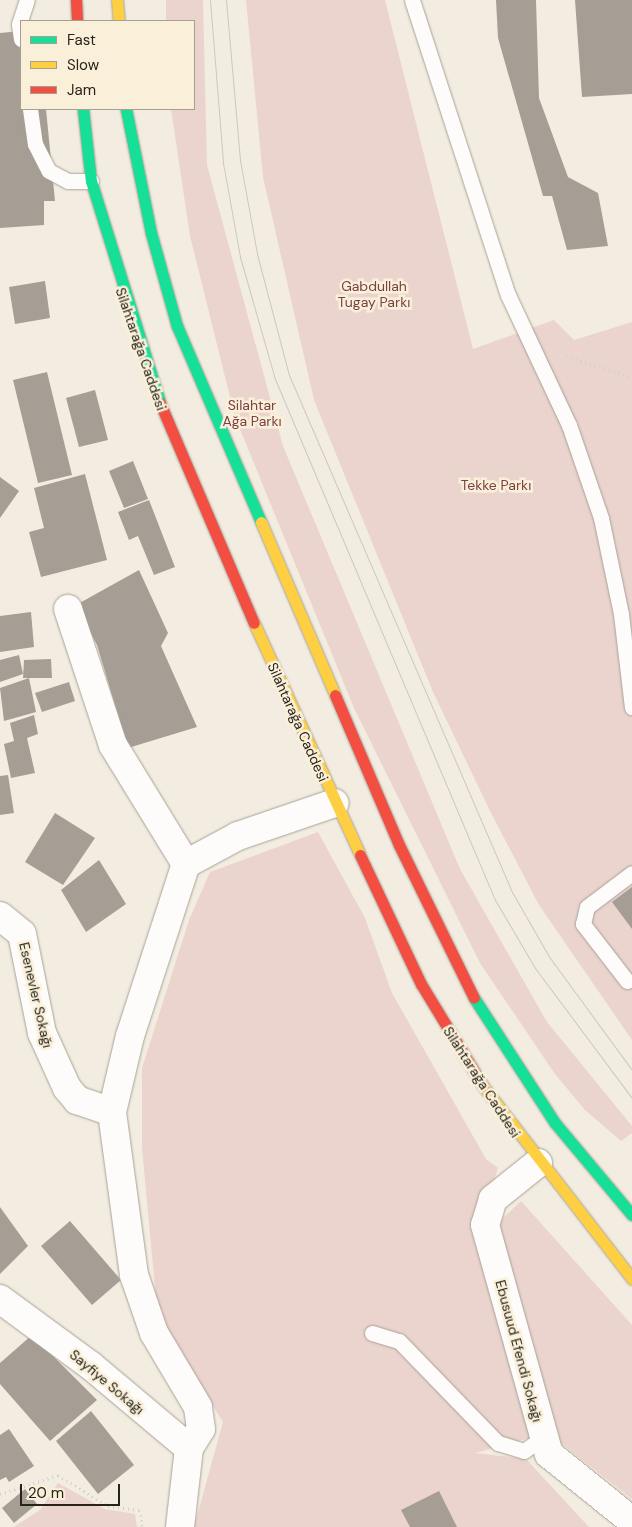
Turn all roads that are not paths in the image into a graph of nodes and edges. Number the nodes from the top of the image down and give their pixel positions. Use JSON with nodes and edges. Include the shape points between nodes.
{"nodes":[{"id":1,"x":27,"y":0,"type":"edge"},
{"id":2,"x":76,"y":0,"type":"edge"},
{"id":3,"x":117,"y":0,"type":"edge"},
{"id":4,"x":412,"y":0,"type":"edge"},
{"id":5,"x":20,"y":20,"type":"edge"},
{"id":6,"x":77,"y":20,"type":"edge"},
{"id":7,"x":119,"y":20,"type":"edge"},
{"id":8,"x":30,"y":110,"type":"edge"},
{"id":9,"x":82,"y":110,"type":"edge"},
{"id":10,"x":126,"y":110,"type":"edge"},
{"id":11,"x":91,"y":180,"type":"junction"},
{"id":12,"x":68,"y":609,"type":"dead end"},
{"id":13,"x":632,"y":707,"type":"edge"},
{"id":14,"x":335,"y":803,"type":"junction"},
{"id":15,"x":186,"y":864,"type":"junction"},
{"id":16,"x":632,"y":873,"type":"edge"},
{"id":17,"x":0,"y":916,"type":"edge"},
{"id":18,"x":627,"y":981,"type":"dead end"},
{"id":19,"x":112,"y":1112,"type":"junction"},
{"id":20,"x":538,"y":1163,"type":"junction"},
{"id":21,"x":632,"y":1215,"type":"edge"},
{"id":22,"x":632,"y":1279,"type":"edge"},
{"id":23,"x":0,"y":1299,"type":"edge"},
{"id":24,"x":372,"y":1333,"type":"dead end"},
{"id":25,"x":542,"y":1437,"type":"junction"},
{"id":26,"x":189,"y":1448,"type":"junction"},
{"id":27,"x":632,"y":1521,"type":"edge"},
{"id":28,"x":180,"y":1527,"type":"edge"}],
"edges":[{"from":1,"to":5,"type":"lane"},
{"from":2,"to":6,"type":"main road"},
{"from":3,"to":7,"type":"main road"},
{"from":4,"to":13,"type":"lane","via":[[508,295],[535,347],[601,518],[621,614]]},
{"from":8,"to":11,"type":"lane","via":[[35,144],[49,171],[68,181]]},
{"from":9,"to":11,"type":"main road","name":"Silahtarağa Caddesi"},
{"from":10,"to":21,"type":"main road","via":[[151,234],[177,326],[399,845],[477,1004],[555,1123]]},
{"from":11,"to":14,"type":"main road","name":"Silahtarağa Caddesi","via":[[152,384],[192,487]]},
{"from":12,"to":15,"type":"street","via":[[112,746]]},
{"from":14,"to":15,"type":"street","via":[[238,836]]},
{"from":14,"to":20,"type":"main road","name":"Silahtarağa Caddesi","via":[[422,984],[496,1108]]},
{"from":15,"to":19,"type":"street","via":[[130,1036]]},
{"from":16,"to":18,"type":"lane","via":[[586,907],[583,924]]},
{"from":17,"to":19,"type":"street","name":"Esenevler Sokağı","via":[[22,934],[42,1033],[67,1088],[77,1100]]},
{"from":19,"to":26,"type":"street","via":[[134,1275],[154,1333],[198,1407],[201,1429]]},
{"from":20,"to":22,"type":"main road","name":"Silahtarağa Caddesi"},
{"from":20,"to":25,"type":"street","name":"Ebusuud Efendi Sokağı","via":[[493,1199],[485,1225]]},
{"from":23,"to":26,"type":"street","name":"Sayfiye Sokağı","via":[[90,1365]]},
{"from":24,"to":25,"type":"lane","via":[[399,1341],[498,1443],[524,1451]]},
{"from":25,"to":27,"type":"street","name":"Ebusuud Efendi Sokağı","via":[[549,1454]]},
{"from":26,"to":28,"type":"street"}]}
